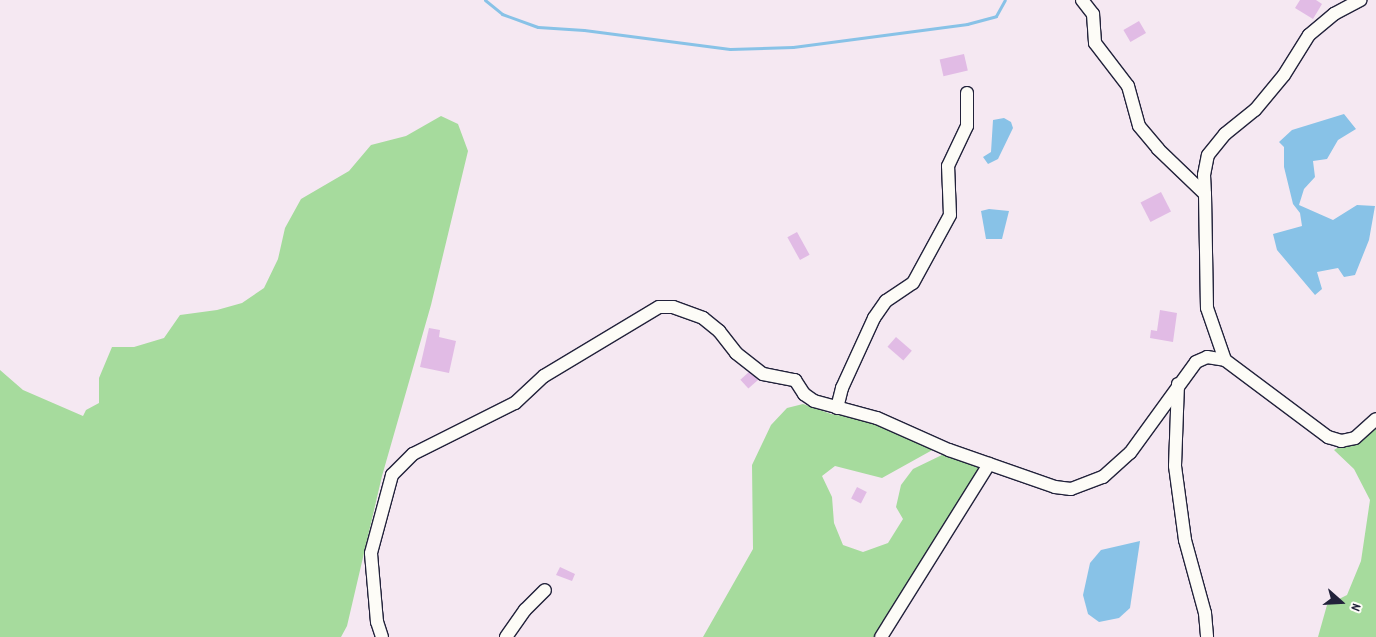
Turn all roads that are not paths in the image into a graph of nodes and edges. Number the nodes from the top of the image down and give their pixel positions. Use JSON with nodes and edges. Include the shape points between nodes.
{"nodes":[{"id":1,"x":1082,"y":0,"type":"edge"},
{"id":2,"x":1360,"y":0,"type":"edge"},
{"id":3,"x":967,"y":93,"type":"dead end"},
{"id":4,"x":1205,"y":194,"type":"junction"},
{"id":5,"x":1225,"y":360,"type":"junction"},
{"id":6,"x":1178,"y":384,"type":"junction"},
{"id":7,"x":837,"y":408,"type":"junction"},
{"id":8,"x":1376,"y":419,"type":"edge"},
{"id":9,"x":989,"y":464,"type":"junction"},
{"id":10,"x":545,"y":590,"type":"dead end"},
{"id":11,"x":382,"y":637,"type":"edge"},
{"id":12,"x":506,"y":637,"type":"edge"},
{"id":13,"x":881,"y":637,"type":"edge"},
{"id":14,"x":1207,"y":637,"type":"edge"}],
"edges":[{"from":1,"to":4,"type":"street","via":[[1093,14],[1095,43],[1128,86],[1140,126],[1158,149]]},
{"from":2,"to":4,"type":"street","via":[[1334,14],[1309,34],[1284,75],[1255,110],[1225,134],[1208,155]]},
{"from":3,"to":7,"type":"street","via":[[967,126],[948,166],[950,215],[913,283],[886,301],[874,318],[842,388]]},
{"from":4,"to":5,"type":"street","via":[[1207,308]]},
{"from":5,"to":6,"type":"street","via":[[1207,357],[1196,362]]},
{"from":5,"to":8,"type":"street","via":[[1328,437],[1341,441],[1355,438]]},
{"from":6,"to":9,"type":"street","via":[[1130,453],[1103,477],[1088,484],[1055,488]]},
{"from":6,"to":14,"type":"street","via":[[1175,466],[1185,540]]},
{"from":7,"to":9,"type":"street","via":[[877,418]]},
{"from":7,"to":11,"type":"street","via":[[814,401],[804,394],[796,380],[763,374],[736,353],[719,331],[703,318],[673,307],[659,307],[544,376],[515,404],[413,454],[392,475],[371,553],[377,622]]},
{"from":9,"to":13,"type":"street"},
{"from":10,"to":12,"type":"street","via":[[525,610]]}]}
